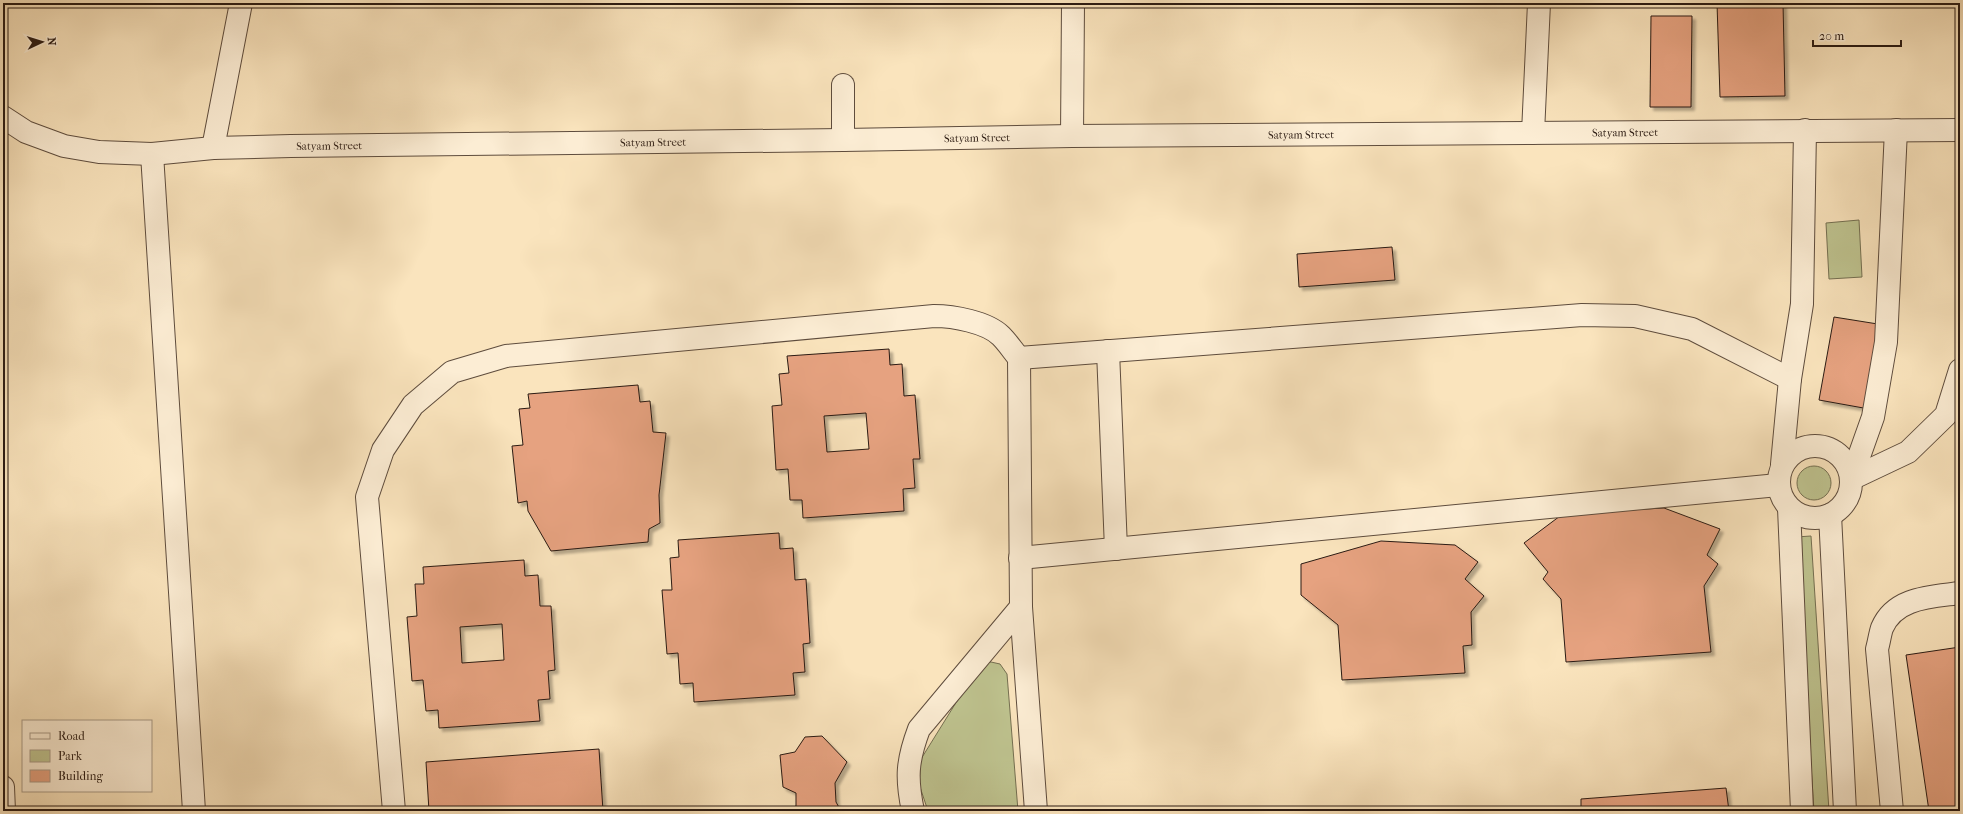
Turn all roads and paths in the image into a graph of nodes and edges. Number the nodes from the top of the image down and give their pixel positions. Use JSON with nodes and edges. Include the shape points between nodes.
{"nodes":[{"id":1,"x":241,"y":3,"type":"edge"},
{"id":2,"x":1073,"y":3,"type":"edge"},
{"id":3,"x":1539,"y":3,"type":"edge"},
{"id":4,"x":843,"y":85,"type":"dead end"},
{"id":5,"x":3,"y":117,"type":"edge"},
{"id":6,"x":1805,"y":130,"type":"junction"},
{"id":7,"x":1896,"y":130,"type":"junction"},
{"id":8,"x":1960,"y":130,"type":"edge"},
{"id":9,"x":1534,"y":133,"type":"junction"},
{"id":10,"x":1072,"y":136,"type":"junction"},
{"id":11,"x":843,"y":140,"type":"junction"},
{"id":12,"x":213,"y":148,"type":"junction"},
{"id":13,"x":152,"y":154,"type":"junction"},
{"id":14,"x":1108,"y":351,"type":"junction"},
{"id":15,"x":1019,"y":358,"type":"junction"},
{"id":16,"x":1960,"y":370,"type":"edge"},
{"id":17,"x":1790,"y":379,"type":"junction"},
{"id":18,"x":1782,"y":464,"type":"junction"},
{"id":19,"x":1851,"y":479,"type":"junction"},
{"id":20,"x":1778,"y":485,"type":"junction"},
{"id":21,"x":1789,"y":508,"type":"junction"},
{"id":22,"x":1830,"y":515,"type":"junction"},
{"id":23,"x":1116,"y":549,"type":"junction"},
{"id":24,"x":1020,"y":558,"type":"junction"},
{"id":25,"x":1960,"y":593,"type":"edge"},
{"id":26,"x":1021,"y":607,"type":"junction"},
{"id":27,"x":3,"y":788,"type":"edge"},
{"id":28,"x":4,"y":811,"type":"edge"},
{"id":29,"x":194,"y":811,"type":"edge"},
{"id":30,"x":394,"y":811,"type":"edge"},
{"id":31,"x":913,"y":811,"type":"edge"},
{"id":32,"x":1036,"y":811,"type":"edge"},
{"id":33,"x":1802,"y":811,"type":"edge"},
{"id":34,"x":1845,"y":811,"type":"edge"},
{"id":35,"x":1892,"y":811,"type":"edge"}],
"edges":[{"from":1,"to":12,"type":"street"},
{"from":2,"to":10,"type":"street"},
{"from":3,"to":9,"type":"street"},
{"from":4,"to":11,"type":"street"},
{"from":5,"to":13,"type":"street","name":"Satyam Street","via":[[26,132],[64,146],[99,152]]},
{"from":6,"to":7,"type":"street","name":"Satyam Street"},
{"from":6,"to":9,"type":"street","name":"Satyam Street"},
{"from":6,"to":17,"type":"street","via":[[1802,304]]},
{"from":7,"to":8,"type":"street","name":"Satyam Street"},
{"from":7,"to":19,"type":"street","via":[[1886,342],[1874,417]]},
{"from":9,"to":10,"type":"street","name":"Satyam Street"},
{"from":10,"to":11,"type":"street","name":"Satyam Street"},
{"from":11,"to":12,"type":"street","name":"Satyam Street"},
{"from":12,"to":13,"type":"street","name":"Satyam Street"},
{"from":13,"to":29,"type":"street"},
{"from":14,"to":15,"type":"street"},
{"from":14,"to":17,"type":"street","via":[[1582,315],[1635,316],[1692,329]]},
{"from":14,"to":23,"type":"street"},
{"from":15,"to":24,"type":"street"},
{"from":15,"to":30,"type":"street","via":[[1001,335],[979,324],[953,316],[934,316],[506,356],[452,372],[413,405],[384,450],[367,497]]},
{"from":16,"to":19,"type":"street","via":[[1946,415],[1908,452]]},
{"from":17,"to":18,"type":"street"},
{"from":18,"to":19,"type":"street","via":[[1802,447],[1815,445],[1829,448],[1848,466]]},
{"from":18,"to":20,"type":"street"},
{"from":19,"to":22,"type":"street","via":[[1846,501]]},
{"from":20,"to":21,"type":"street","via":[[1781,498]]},
{"from":20,"to":23,"type":"street"},
{"from":21,"to":22,"type":"street","via":[[1798,515],[1808,518]]},
{"from":21,"to":33,"type":"street"},
{"from":22,"to":34,"type":"street"},
{"from":23,"to":24,"type":"street"},
{"from":24,"to":26,"type":"street"},
{"from":25,"to":35,"type":"street","via":[[1912,600],[1891,614],[1882,628],[1877,649]]},
{"from":26,"to":31,"type":"street","via":[[919,729],[910,754],[908,787]]},
{"from":26,"to":32,"type":"street"},
{"from":27,"to":28,"type":"street"}]}
